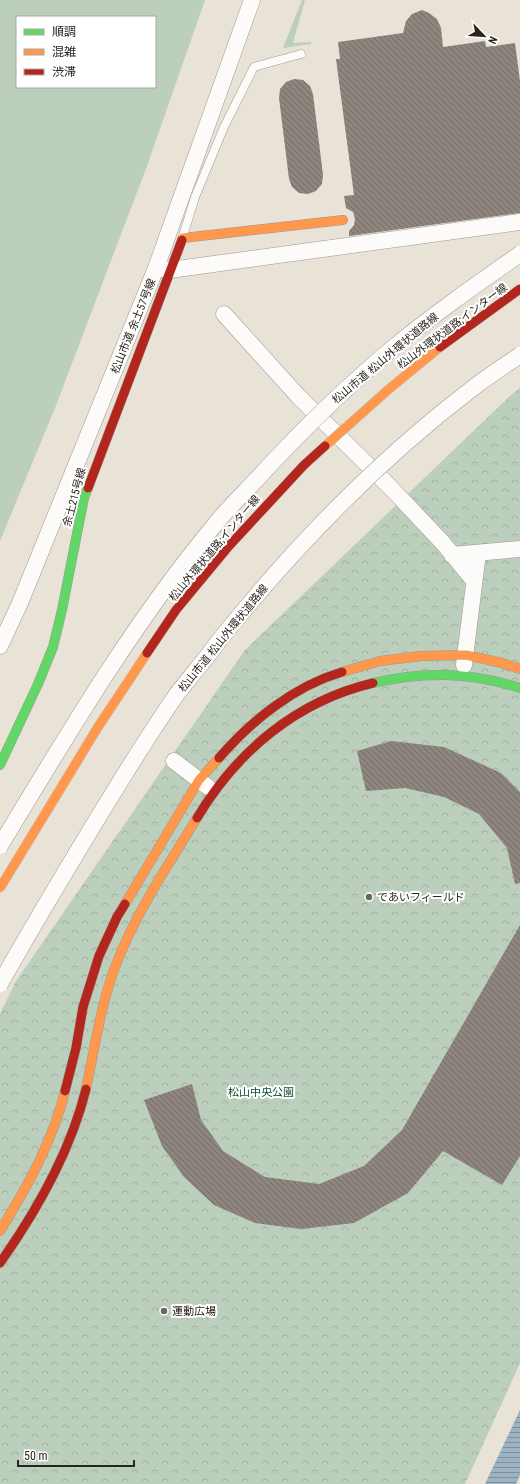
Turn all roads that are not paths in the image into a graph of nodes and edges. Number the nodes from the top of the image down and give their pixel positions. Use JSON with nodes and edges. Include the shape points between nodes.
{"nodes":[{"id":1,"x":252,"y":0,"type":"edge"},
{"id":2,"x":301,"y":54,"type":"dead end"},
{"id":3,"x":343,"y":220,"type":"dead end"},
{"id":4,"x":520,"y":222,"type":"edge"},
{"id":5,"x":176,"y":236,"type":"junction"},
{"id":6,"x":520,"y":254,"type":"edge"},
{"id":7,"x":163,"y":269,"type":"junction"},
{"id":8,"x":520,"y":289,"type":"edge"},
{"id":9,"x":224,"y":314,"type":"dead end"},
{"id":10,"x":520,"y":355,"type":"edge"},
{"id":11,"x":520,"y":549,"type":"edge"},
{"id":12,"x":478,"y":553,"type":"junction"},
{"id":13,"x":452,"y":555,"type":"junction"},
{"id":14,"x":474,"y":581,"type":"junction"},
{"id":15,"x":0,"y":646,"type":"edge"},
{"id":16,"x":466,"y":655,"type":"junction"},
{"id":17,"x":520,"y":669,"type":"edge"},
{"id":18,"x":463,"y":675,"type":"junction"},
{"id":19,"x":520,"y":688,"type":"edge"},
{"id":20,"x":174,"y":761,"type":"dead end"},
{"id":21,"x":0,"y":765,"type":"edge"},
{"id":22,"x":199,"y":780,"type":"junction"},
{"id":23,"x":214,"y":791,"type":"junction"},
{"id":24,"x":0,"y":846,"type":"edge"},
{"id":25,"x":0,"y":888,"type":"edge"},
{"id":26,"x":0,"y":984,"type":"edge"},
{"id":27,"x":0,"y":1231,"type":"edge"},
{"id":28,"x":0,"y":1263,"type":"edge"}],
"edges":[{"from":1,"to":5,"type":"street","name":"松山市道 余土57号線"},
{"from":2,"to":5,"type":"lane","via":[[254,67],[224,127]]},
{"from":3,"to":5,"type":"main road"},
{"from":4,"to":7,"type":"street"},
{"from":5,"to":7,"type":"street","name":"松山市道 余土57号線"},
{"from":6,"to":24,"type":"street","name":"松山市道 松山外環状道路線","bridge":true,"via":[[394,347],[290,442],[214,525],[175,574],[118,655]]},
{"from":7,"to":15,"type":"street","name":"松山市道 余土57号線"},
{"from":7,"to":21,"type":"main road","name":"余土215号線","via":[[84,498],[53,647]]},
{"from":8,"to":25,"type":"main road","name":"松山外環状道路;インター線","bridge":true,"via":[[442,345],[304,464],[229,546],[176,610],[102,721]]},
{"from":9,"to":13,"type":"street","via":[[298,396],[391,488]]},
{"from":10,"to":26,"type":"street","name":"松山市道 松山外環状道路線","bridge":true,"via":[[467,392],[367,479],[272,577],[178,693],[137,754],[53,891]]},
{"from":11,"to":12,"type":"street"},
{"from":12,"to":13,"type":"street"},
{"from":12,"to":14,"type":"street"},
{"from":13,"to":14,"type":"street"},
{"from":14,"to":16,"type":"street"},
{"from":16,"to":17,"type":"main road"},
{"from":16,"to":18,"type":"street"},
{"from":16,"to":22,"type":"main road","via":[[421,656],[380,661],[338,673],[312,684],[260,716],[234,740]]},
{"from":18,"to":19,"type":"main road","via":[[496,680]]},
{"from":18,"to":23,"type":"main road","via":[[422,675],[383,680],[319,702],[271,731],[247,753]]},
{"from":20,"to":22,"type":"street"},
{"from":22,"to":23,"type":"street"},
{"from":22,"to":27,"type":"main road","via":[[117,917],[99,956],[83,1007],[62,1104],[27,1186]]},
{"from":23,"to":28,"type":"main road","via":[[133,925],[117,962],[101,1011],[80,1110],[40,1201]]}]}
